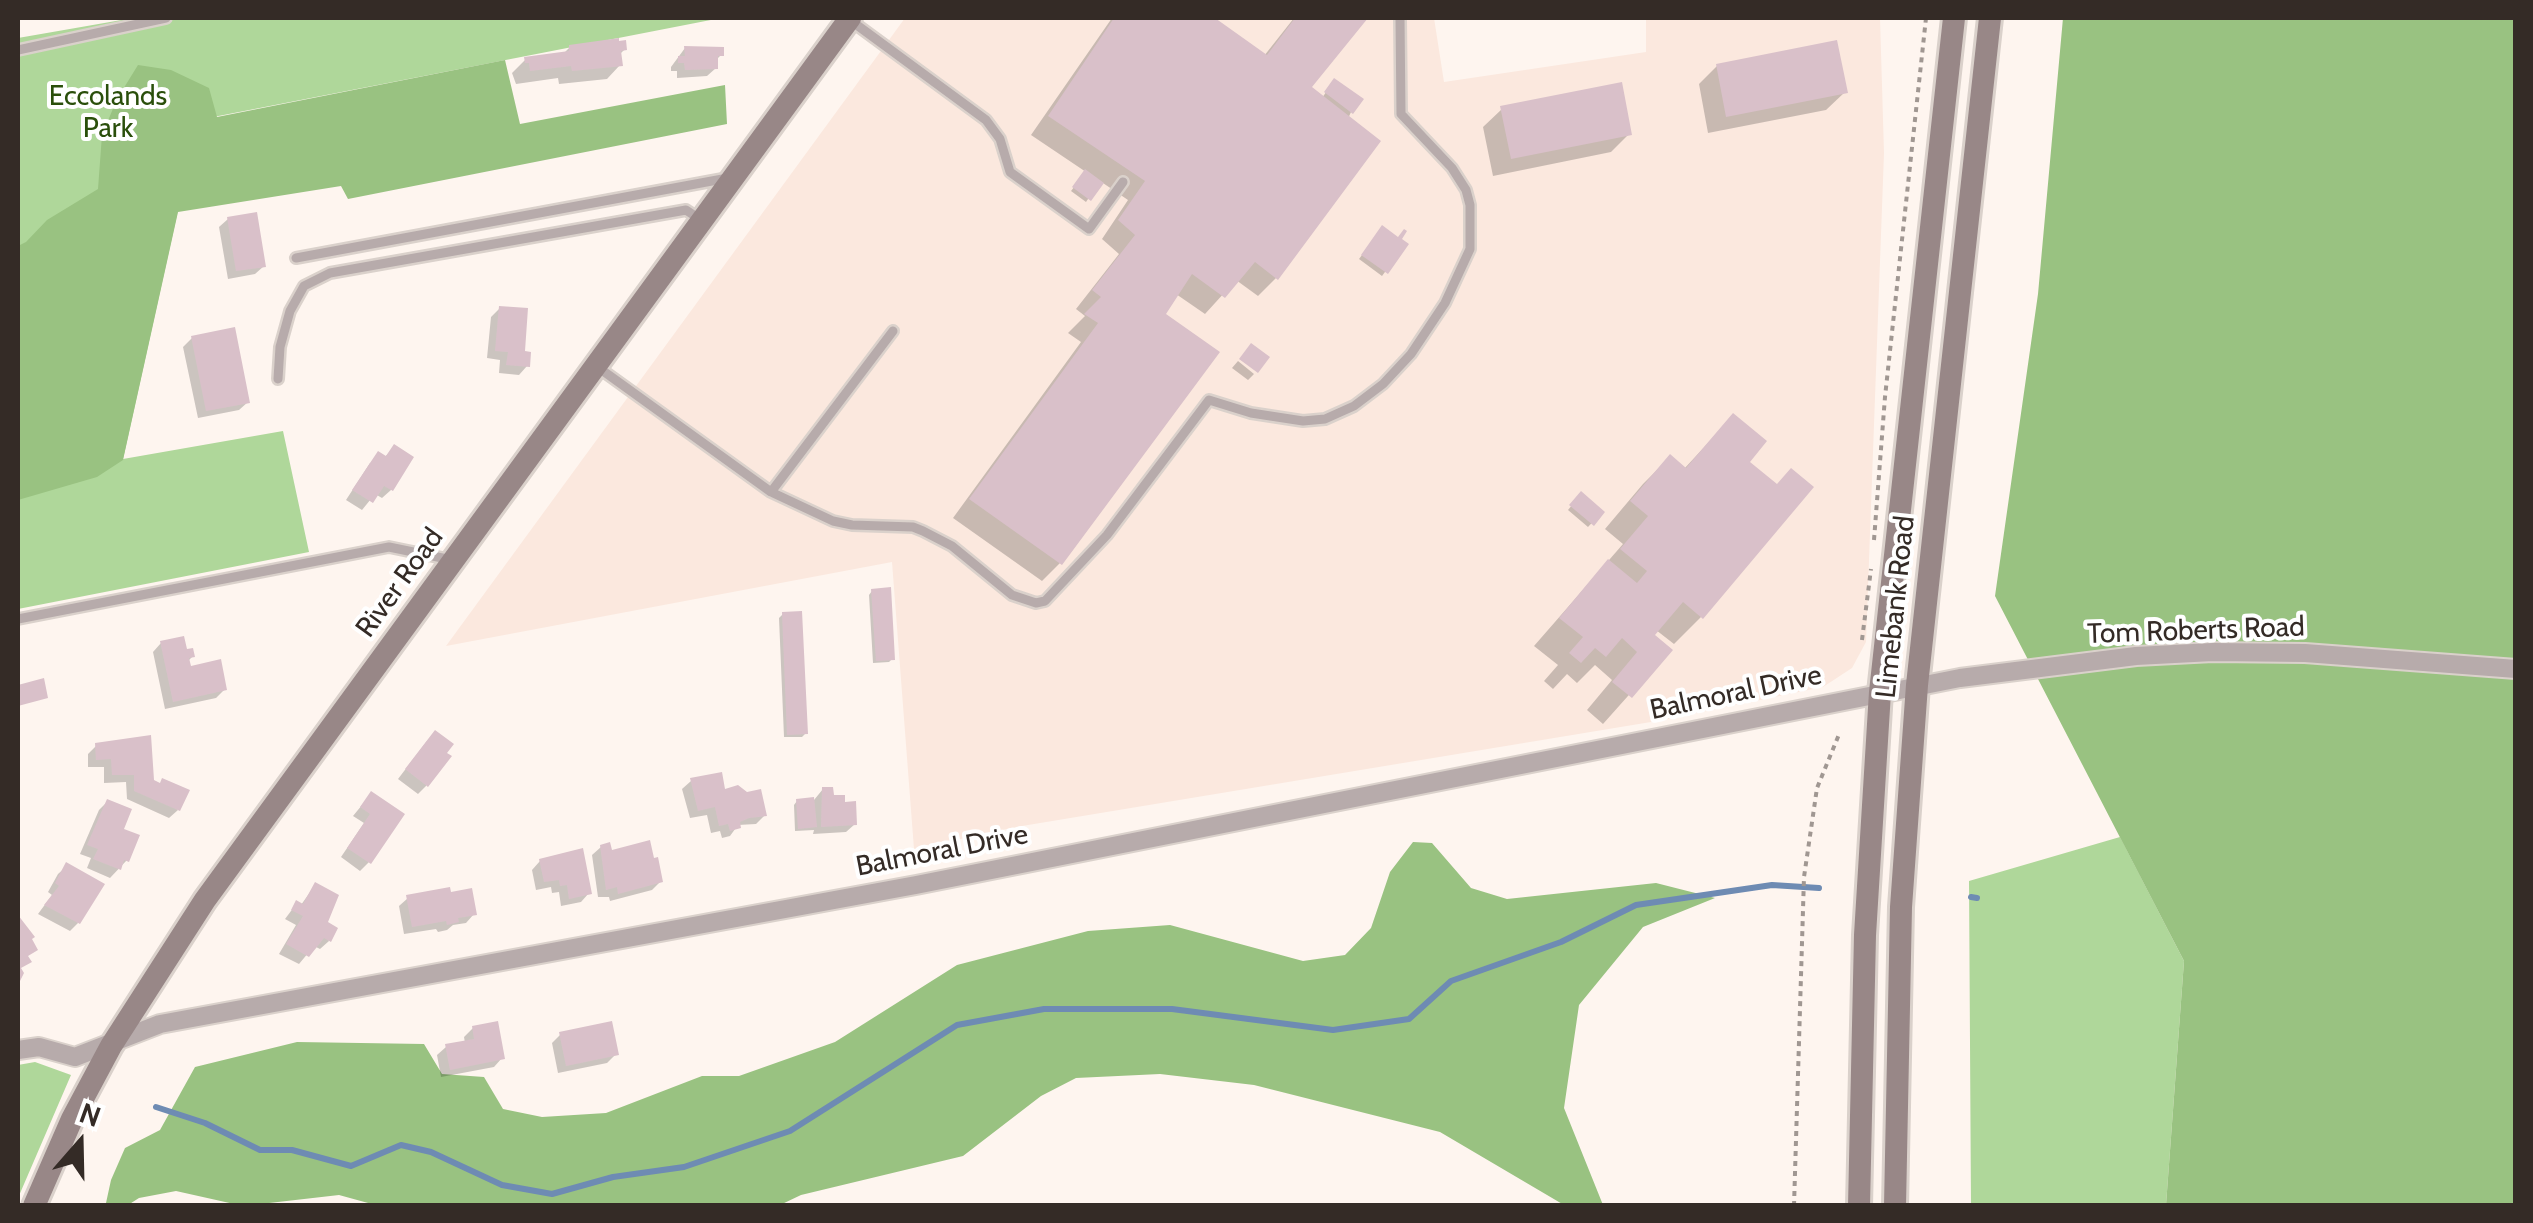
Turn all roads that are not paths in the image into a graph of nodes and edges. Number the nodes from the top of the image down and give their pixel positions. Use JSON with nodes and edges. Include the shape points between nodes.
{"nodes":[{"id":1,"x":166,"y":18,"type":"edge"},
{"id":2,"x":850,"y":18,"type":"edge"},
{"id":3,"x":1400,"y":18,"type":"edge"},
{"id":4,"x":1954,"y":18,"type":"edge"},
{"id":5,"x":1990,"y":18,"type":"edge"},
{"id":6,"x":18,"y":50,"type":"edge"},
{"id":7,"x":731,"y":178,"type":"junction"},
{"id":8,"x":1123,"y":182,"type":"dead end"},
{"id":9,"x":701,"y":220,"type":"junction"},
{"id":10,"x":296,"y":258,"type":"dead end"},
{"id":11,"x":893,"y":331,"type":"dead end"},
{"id":12,"x":596,"y":366,"type":"junction"},
{"id":13,"x":278,"y":379,"type":"dead end"},
{"id":14,"x":772,"y":492,"type":"junction"},
{"id":15,"x":454,"y":560,"type":"junction"},
{"id":16,"x":18,"y":619,"type":"edge"},
{"id":17,"x":2516,"y":669,"type":"edge"},
{"id":18,"x":1917,"y":685,"type":"junction"},
{"id":19,"x":1880,"y":692,"type":"junction"},
{"id":20,"x":111,"y":1046,"type":"junction"},
{"id":21,"x":18,"y":1050,"type":"edge"},
{"id":22,"x":34,"y":1206,"type":"edge"},
{"id":23,"x":1859,"y":1206,"type":"edge"},
{"id":24,"x":1894,"y":1206,"type":"edge"}],
"edges":[{"from":1,"to":6,"type":"lane"},
{"from":2,"to":7,"type":"main road","name":"River Road"},
{"from":2,"to":8,"type":"lane","via":[[986,120],[1010,172],[1089,229]]},
{"from":3,"to":14,"type":"lane","via":[[1401,114],[1466,190],[1472,235],[1445,303],[1411,354],[1369,395],[1325,419],[1303,422],[1209,400],[1106,535],[1059,589],[1036,604],[1012,595],[923,531],[834,521]]},
{"from":4,"to":19,"type":"main road","name":"Limebank Road"},
{"from":5,"to":18,"type":"main road","name":"Limebank Road"},
{"from":7,"to":9,"type":"main road","name":"River Road"},
{"from":7,"to":10,"type":"lane"},
{"from":9,"to":12,"type":"main road","name":"River Road"},
{"from":9,"to":13,"type":"lane","via":[[686,210],[330,272],[304,286],[290,312]]},
{"from":11,"to":14,"type":"lane"},
{"from":12,"to":14,"type":"lane"},
{"from":12,"to":15,"type":"main road","name":"River Road"},
{"from":15,"to":16,"type":"lane","via":[[389,548]]},
{"from":15,"to":20,"type":"main road","name":"River Road","via":[[206,900]]},
{"from":17,"to":18,"type":"street","name":"Tom Roberts Road","via":[[2305,652],[2213,652]]},
{"from":18,"to":19,"type":"street","name":"Tom Roberts Road"},
{"from":18,"to":24,"type":"main road","name":"Limebank Road","via":[[1901,907]]},
{"from":19,"to":20,"type":"street","name":"Balmoral Drive","via":[[936,881],[160,1024]]},
{"from":19,"to":23,"type":"main road","name":"Limebank Road","via":[[1864,935]]},
{"from":20,"to":21,"type":"street","name":"Balmoral Drive","via":[[75,1057],[39,1047]]},
{"from":20,"to":22,"type":"main road","name":"River Road"}]}
